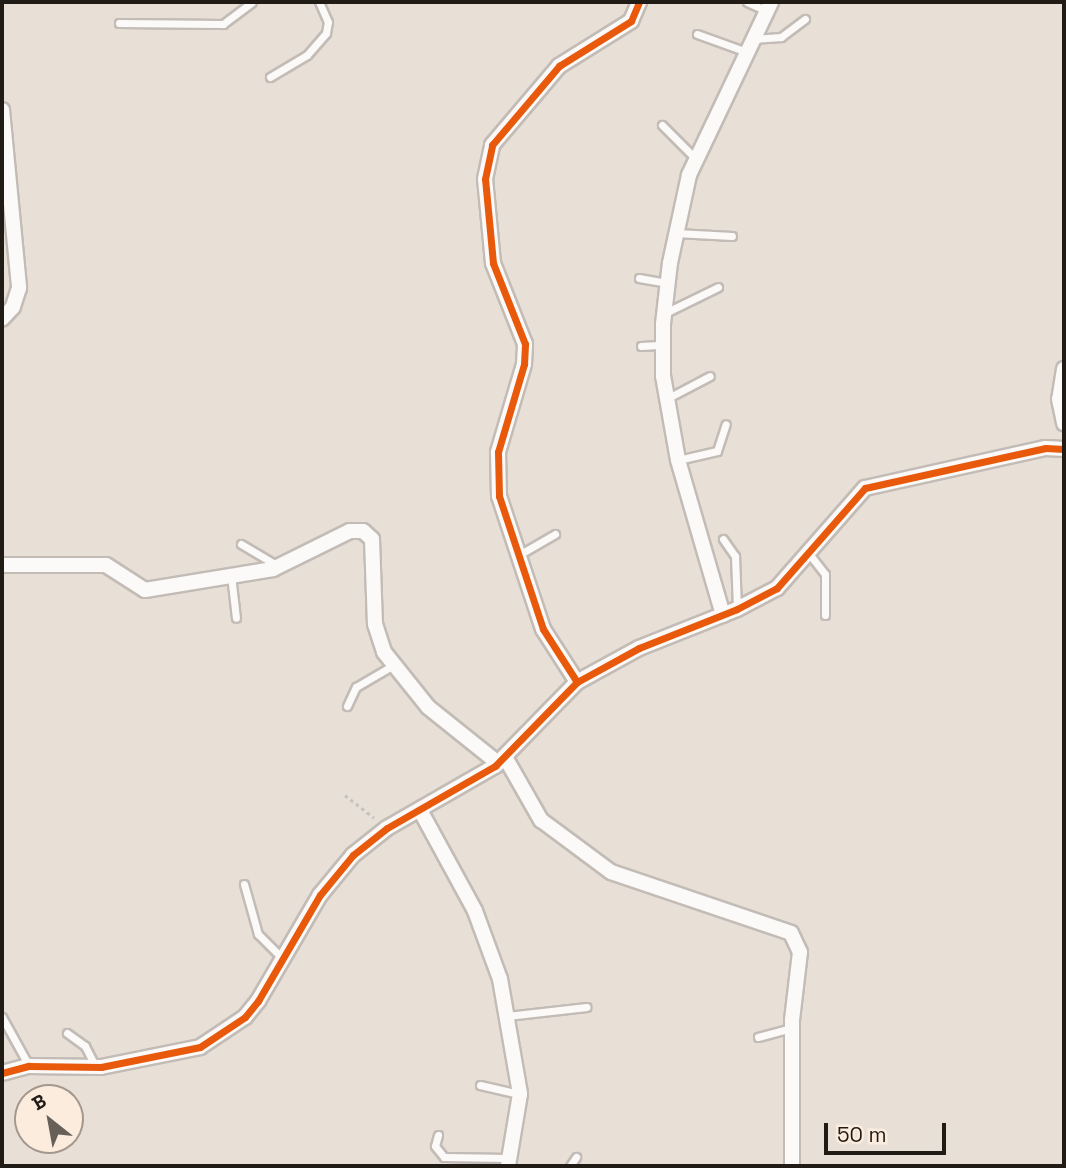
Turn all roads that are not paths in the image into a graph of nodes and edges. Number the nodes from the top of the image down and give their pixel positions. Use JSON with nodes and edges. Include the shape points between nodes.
{"nodes":[{"id":1,"x":251,"y":2,"type":"edge"},
{"id":2,"x":319,"y":2,"type":"edge"},
{"id":3,"x":639,"y":2,"type":"edge"},
{"id":4,"x":747,"y":2,"type":"edge"},
{"id":5,"x":769,"y":6,"type":"edge"},
{"id":6,"x":805,"y":19,"type":"dead end"},
{"id":7,"x":119,"y":23,"type":"dead end"},
{"id":8,"x":697,"y":34,"type":"dead end"},
{"id":9,"x":750,"y":46,"type":"junction"},
{"id":10,"x":270,"y":77,"type":"dead end"},
{"id":11,"x":2,"y":110,"type":"edge"},
{"id":12,"x":662,"y":125,"type":"dead end"},
{"id":13,"x":696,"y":159,"type":"junction"},
{"id":14,"x":675,"y":233,"type":"junction"},
{"id":15,"x":732,"y":236,"type":"dead end"},
{"id":16,"x":639,"y":278,"type":"dead end"},
{"id":17,"x":667,"y":283,"type":"junction"},
{"id":18,"x":718,"y":287,"type":"dead end"},
{"id":19,"x":664,"y":314,"type":"junction"},
{"id":20,"x":2,"y":319,"type":"edge"},
{"id":21,"x":663,"y":345,"type":"junction"},
{"id":22,"x":641,"y":346,"type":"dead end"},
{"id":23,"x":1064,"y":369,"type":"edge"},
{"id":24,"x":710,"y":376,"type":"dead end"},
{"id":25,"x":667,"y":398,"type":"junction"},
{"id":26,"x":1064,"y":423,"type":"edge"},
{"id":27,"x":726,"y":424,"type":"dead end"},
{"id":28,"x":1064,"y":449,"type":"edge"},
{"id":29,"x":678,"y":460,"type":"junction"},
{"id":30,"x":555,"y":534,"type":"dead end"},
{"id":31,"x":723,"y":539,"type":"dead end"},
{"id":32,"x":241,"y":544,"type":"dead end"},
{"id":33,"x":810,"y":555,"type":"junction"},
{"id":34,"x":516,"y":557,"type":"junction"},
{"id":35,"x":2,"y":565,"type":"edge"},
{"id":36,"x":278,"y":566,"type":"junction"},
{"id":37,"x":230,"y":575,"type":"junction"},
{"id":38,"x":730,"y":612,"type":"junction"},
{"id":39,"x":825,"y":615,"type":"dead end"},
{"id":40,"x":236,"y":618,"type":"dead end"},
{"id":41,"x":392,"y":666,"type":"junction"},
{"id":42,"x":577,"y":682,"type":"junction"},
{"id":43,"x":347,"y":706,"type":"dead end"},
{"id":44,"x":502,"y":760,"type":"junction"},
{"id":45,"x":420,"y":810,"type":"junction"},
{"id":46,"x":244,"y":884,"type":"dead end"},
{"id":47,"x":283,"y":959,"type":"junction"},
{"id":48,"x":586,"y":1007,"type":"dead end"},
{"id":49,"x":506,"y":1016,"type":"junction"},
{"id":50,"x":2,"y":1017,"type":"edge"},
{"id":51,"x":792,"y":1028,"type":"junction"},
{"id":52,"x":67,"y":1033,"type":"dead end"},
{"id":53,"x":758,"y":1037,"type":"dead end"},
{"id":54,"x":29,"y":1066,"type":"junction"},
{"id":55,"x":96,"y":1067,"type":"junction"},
{"id":56,"x":2,"y":1073,"type":"edge"},
{"id":57,"x":480,"y":1085,"type":"dead end"},
{"id":58,"x":520,"y":1094,"type":"junction"},
{"id":59,"x":438,"y":1135,"type":"dead end"},
{"id":60,"x":576,"y":1157,"type":"dead end"},
{"id":61,"x":509,"y":1162,"type":"edge"},
{"id":62,"x":570,"y":1166,"type":"edge"},
{"id":63,"x":792,"y":1166,"type":"edge"}],
"edges":[{"from":1,"to":7,"type":"lane","via":[[223,24]]},
{"from":2,"to":10,"type":"lane","via":[[328,22],[326,33],[302,60]]},
{"from":3,"to":34,"type":"street","via":[[631,21],[559,66],[492,145],[485,179],[493,263],[524,345],[524,364],[498,452],[499,496]]},
{"from":4,"to":5,"type":"lane"},
{"from":5,"to":9,"type":"street"},
{"from":6,"to":9,"type":"lane","via":[[781,37]]},
{"from":8,"to":9,"type":"lane"},
{"from":9,"to":13,"type":"street"},
{"from":11,"to":20,"type":"street","via":[[19,288],[13,307]]},
{"from":12,"to":13,"type":"lane"},
{"from":13,"to":14,"type":"street"},
{"from":14,"to":15,"type":"lane"},
{"from":14,"to":17,"type":"street"},
{"from":16,"to":17,"type":"lane"},
{"from":17,"to":19,"type":"street"},
{"from":18,"to":19,"type":"lane"},
{"from":19,"to":21,"type":"street"},
{"from":21,"to":22,"type":"lane"},
{"from":21,"to":25,"type":"street"},
{"from":23,"to":26,"type":"street","via":[[1059,399]]},
{"from":24,"to":25,"type":"lane"},
{"from":25,"to":29,"type":"street"},
{"from":27,"to":29,"type":"lane","via":[[712,455]]},
{"from":28,"to":33,"type":"street","via":[[1046,448],[865,488]]},
{"from":29,"to":38,"type":"street"},
{"from":30,"to":34,"type":"lane"},
{"from":31,"to":38,"type":"lane","via":[[735,556]]},
{"from":32,"to":36,"type":"lane"},
{"from":33,"to":38,"type":"street","via":[[777,588]]},
{"from":33,"to":39,"type":"lane","via":[[825,574]]},
{"from":34,"to":42,"type":"street","via":[[543,629]]},
{"from":35,"to":37,"type":"street","via":[[106,565],[145,590]]},
{"from":36,"to":37,"type":"street"},
{"from":36,"to":41,"type":"street","via":[[350,531],[369,534],[377,637]]},
{"from":37,"to":40,"type":"lane"},
{"from":38,"to":42,"type":"street","via":[[639,648]]},
{"from":41,"to":43,"type":"lane","via":[[356,687]]},
{"from":41,"to":44,"type":"street","via":[[428,707]]},
{"from":42,"to":44,"type":"street"},
{"from":44,"to":45,"type":"street"},
{"from":44,"to":51,"type":"street","via":[[541,820],[611,872],[791,933],[800,952]]},
{"from":45,"to":47,"type":"street","via":[[387,828],[340,868]]},
{"from":45,"to":49,"type":"street","via":[[490,945]]},
{"from":46,"to":47,"type":"lane","via":[[258,934]]},
{"from":47,"to":55,"type":"street","via":[[245,1017],[200,1047]]},
{"from":48,"to":49,"type":"lane"},
{"from":49,"to":58,"type":"street"},
{"from":50,"to":54,"type":"lane"},
{"from":51,"to":53,"type":"lane"},
{"from":51,"to":63,"type":"street"},
{"from":52,"to":55,"type":"lane","via":[[85,1046]]},
{"from":54,"to":55,"type":"street"},
{"from":54,"to":56,"type":"street"},
{"from":57,"to":58,"type":"lane"},
{"from":58,"to":61,"type":"street"},
{"from":59,"to":61,"type":"lane","via":[[435,1146],[443,1157]]},
{"from":60,"to":62,"type":"lane"}]}
